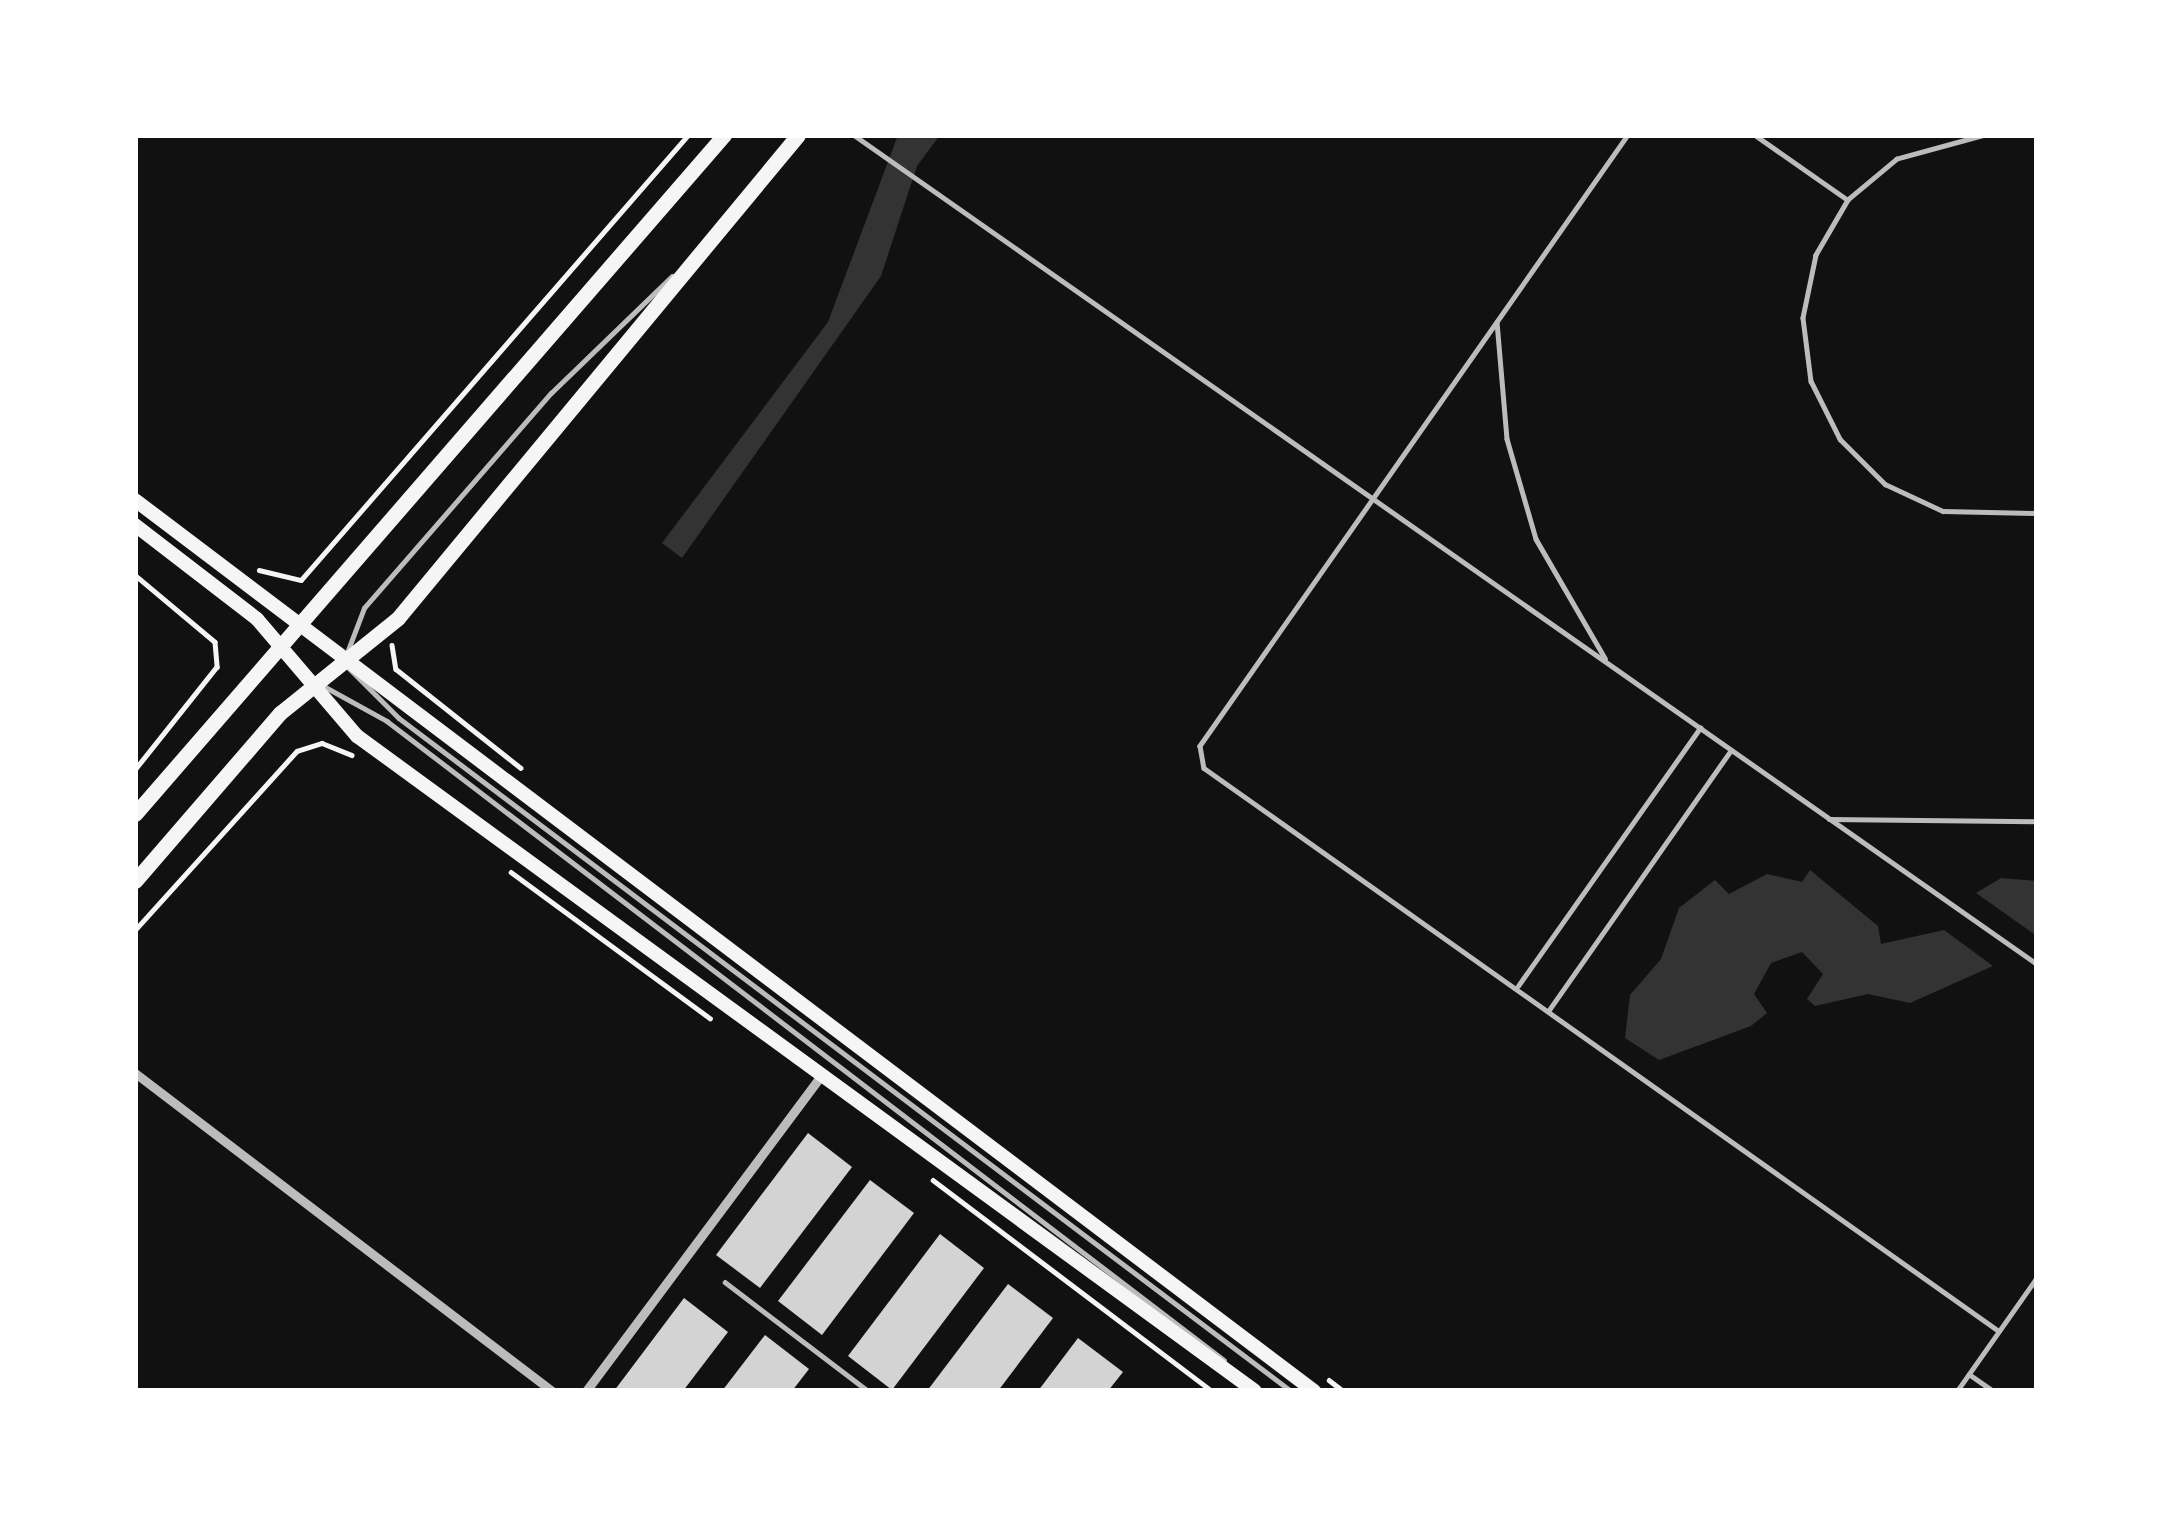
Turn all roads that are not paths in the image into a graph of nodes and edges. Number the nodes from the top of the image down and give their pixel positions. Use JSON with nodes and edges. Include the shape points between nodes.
{"nodes":[{"id":1,"x":724,"y":135,"type":"edge"},
{"id":2,"x":798,"y":135,"type":"edge"},
{"id":3,"x":854,"y":135,"type":"edge"},
{"id":4,"x":1628,"y":135,"type":"edge"},
{"id":5,"x":1755,"y":135,"type":"edge"},
{"id":6,"x":1985,"y":135,"type":"edge"},
{"id":7,"x":1848,"y":200,"type":"junction"},
{"id":8,"x":681,"y":268,"type":"junction"},
{"id":9,"x":1497,"y":322,"type":"junction"},
{"id":10,"x":1373,"y":499,"type":"junction"},
{"id":11,"x":135,"y":500,"type":"edge"},
{"id":12,"x":2037,"y":513,"type":"edge"},
{"id":13,"x":135,"y":525,"type":"edge"},
{"id":14,"x":298,"y":625,"type":"junction"},
{"id":15,"x":281,"y":645,"type":"junction"},
{"id":16,"x":345,"y":658,"type":"junction"},
{"id":17,"x":1611,"y":665,"type":"junction"},
{"id":18,"x":315,"y":682,"type":"junction"},
{"id":19,"x":1700,"y":728,"type":"junction"},
{"id":20,"x":1731,"y":750,"type":"junction"},
{"id":21,"x":135,"y":814,"type":"edge"},
{"id":22,"x":1829,"y":818,"type":"junction"},
{"id":23,"x":2037,"y":821,"type":"edge"},
{"id":24,"x":135,"y":881,"type":"edge"},
{"id":25,"x":2037,"y":964,"type":"edge"},
{"id":26,"x":1517,"y":986,"type":"junction"},
{"id":27,"x":1550,"y":1010,"type":"junction"},
{"id":28,"x":135,"y":1073,"type":"edge"},
{"id":29,"x":822,"y":1074,"type":"junction"},
{"id":30,"x":2037,"y":1276,"type":"edge"},
{"id":31,"x":724,"y":1282,"type":"dead end"},
{"id":32,"x":1999,"y":1330,"type":"junction"},
{"id":33,"x":1969,"y":1374,"type":"junction"},
{"id":34,"x":553,"y":1391,"type":"edge"},
{"id":35,"x":586,"y":1391,"type":"edge"},
{"id":36,"x":868,"y":1391,"type":"edge"},
{"id":37,"x":1255,"y":1391,"type":"edge"},
{"id":38,"x":1264,"y":1391,"type":"edge"},
{"id":39,"x":1291,"y":1391,"type":"edge"},
{"id":40,"x":1314,"y":1391,"type":"edge"},
{"id":41,"x":1958,"y":1391,"type":"edge"},
{"id":42,"x":1994,"y":1391,"type":"edge"}],
"edges":[{"from":1,"to":14,"type":"main road"},
{"from":2,"to":8,"type":"main road"},
{"from":3,"to":10,"type":"lane"},
{"from":4,"to":9,"type":"lane"},
{"from":5,"to":7,"type":"lane"},
{"from":6,"to":7,"type":"lane","via":[[1897,159]]},
{"from":7,"to":12,"type":"lane","via":[[1816,255],[1803,318],[1811,381],[1840,439],[1885,484],[1943,512]]},
{"from":8,"to":16,"type":"main road","via":[[412,600]]},
{"from":8,"to":16,"type":"lane","via":[[551,393],[364,608]]},
{"from":9,"to":10,"type":"lane"},
{"from":9,"to":17,"type":"lane","via":[[1507,439],[1536,539]]},
{"from":10,"to":17,"type":"lane"},
{"from":10,"to":26,"type":"lane","via":[[1200,746],[1204,768]]},
{"from":11,"to":14,"type":"main road"},
{"from":13,"to":15,"type":"main road"},
{"from":14,"to":15,"type":"main road"},
{"from":14,"to":16,"type":"main road"},
{"from":15,"to":18,"type":"main road"},
{"from":15,"to":21,"type":"main road"},
{"from":16,"to":18,"type":"main road"},
{"from":16,"to":39,"type":"lane","via":[[399,718]]},
{"from":16,"to":40,"type":"main road"},
{"from":17,"to":19,"type":"lane"},
{"from":18,"to":24,"type":"main road"},
{"from":18,"to":29,"type":"main road","via":[[357,736]]},
{"from":18,"to":38,"type":"lane","via":[[387,721]]},
{"from":19,"to":20,"type":"lane"},
{"from":19,"to":26,"type":"lane"},
{"from":20,"to":22,"type":"lane"},
{"from":20,"to":27,"type":"lane"},
{"from":22,"to":23,"type":"lane"},
{"from":22,"to":25,"type":"lane"},
{"from":26,"to":27,"type":"lane"},
{"from":27,"to":32,"type":"lane"},
{"from":28,"to":34,"type":"street"},
{"from":29,"to":35,"type":"street"},
{"from":29,"to":37,"type":"main road"},
{"from":30,"to":32,"type":"lane"},
{"from":31,"to":36,"type":"lane"},
{"from":32,"to":33,"type":"lane"},
{"from":33,"to":41,"type":"lane"},
{"from":33,"to":42,"type":"lane"}]}
